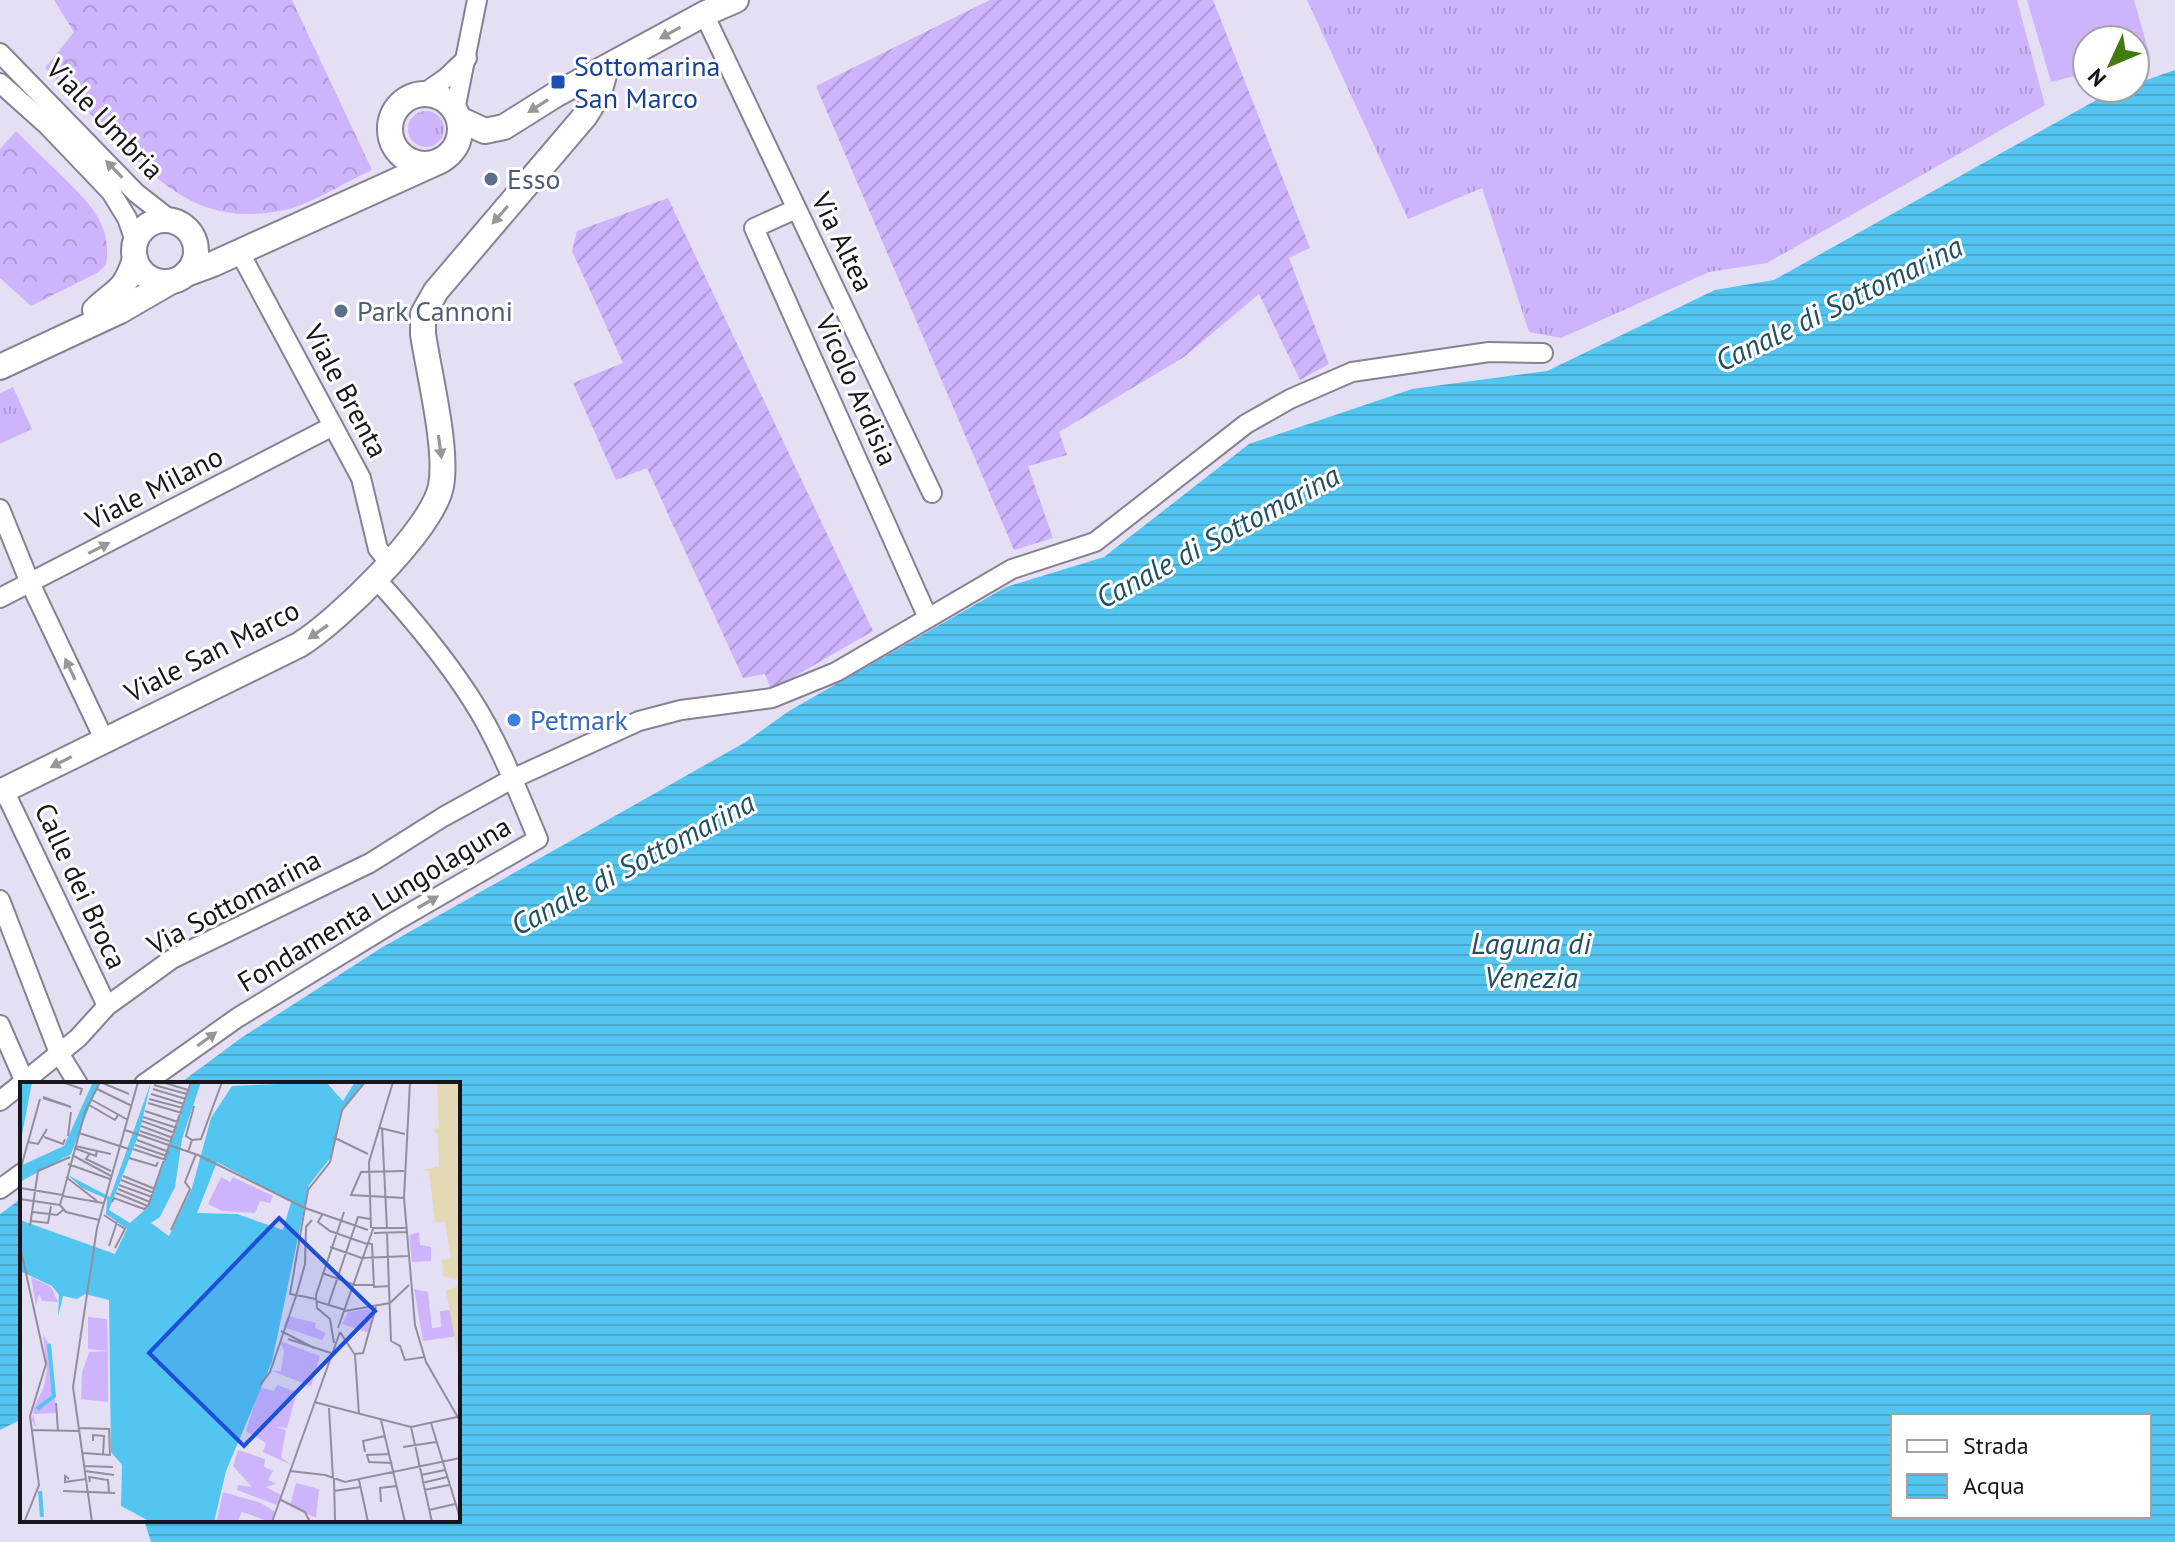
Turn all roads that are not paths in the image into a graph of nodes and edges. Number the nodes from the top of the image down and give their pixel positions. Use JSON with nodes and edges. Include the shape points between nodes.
{"nodes":[{"id":1,"x":477,"y":0,"type":"edge"},
{"id":2,"x":736,"y":0,"type":"edge"},
{"id":3,"x":704,"y":14,"type":"junction"},
{"id":4,"x":0,"y":53,"type":"edge"},
{"id":5,"x":467,"y":58,"type":"junction"},
{"id":6,"x":606,"y":68,"type":"junction"},
{"id":7,"x":0,"y":83,"type":"edge"},
{"id":8,"x":423,"y":94,"type":"junction"},
{"id":9,"x":457,"y":115,"type":"junction"},
{"id":10,"x":392,"y":138,"type":"junction"},
{"id":11,"x":440,"y":161,"type":"junction"},
{"id":12,"x":366,"y":194,"type":"junction"},
{"id":13,"x":796,"y":209,"type":"junction"},
{"id":14,"x":172,"y":221,"type":"junction"},
{"id":15,"x":192,"y":235,"type":"junction"},
{"id":16,"x":247,"y":248,"type":"junction"},
{"id":17,"x":135,"y":250,"type":"junction"},
{"id":18,"x":178,"y":278,"type":"junction"},
{"id":19,"x":82,"y":328,"type":"junction"},
{"id":20,"x":1543,"y":353,"type":"dead end"},
{"id":21,"x":0,"y":367,"type":"edge"},
{"id":22,"x":333,"y":426,"type":"junction"},
{"id":23,"x":932,"y":493,"type":"dead end"},
{"id":24,"x":0,"y":509,"type":"edge"},
{"id":25,"x":382,"y":571,"type":"junction"},
{"id":26,"x":30,"y":583,"type":"junction"},
{"id":27,"x":0,"y":598,"type":"edge"},
{"id":28,"x":928,"y":618,"type":"junction"},
{"id":29,"x":104,"y":739,"type":"junction"},
{"id":30,"x":512,"y":779,"type":"junction"},
{"id":31,"x":2,"y":791,"type":"edge"},
{"id":32,"x":0,"y":900,"type":"edge"},
{"id":33,"x":107,"y":1006,"type":"junction"},
{"id":34,"x":0,"y":1025,"type":"edge"},
{"id":35,"x":59,"y":1053,"type":"junction"},
{"id":36,"x":24,"y":1080,"type":"junction"},
{"id":37,"x":22,"y":1082,"type":"edge"},
{"id":38,"x":77,"y":1082,"type":"edge"},
{"id":39,"x":147,"y":1082,"type":"edge"},
{"id":40,"x":20,"y":1084,"type":"edge"},
{"id":41,"x":0,"y":1101,"type":"edge"},
{"id":42,"x":20,"y":1174,"type":"edge"},
{"id":43,"x":0,"y":1189,"type":"edge"}],
"edges":[{"from":1,"to":5,"type":"street"},
{"from":2,"to":3,"type":"street"},
{"from":3,"to":6,"type":"street","one_way":true},
{"from":3,"to":13,"type":"street","name":"Via Altea"},
{"from":14,"to":4,"type":"street","name":"Viale Umbria","one_way":true,"via":[[136,193]]},
{"from":5,"to":8,"type":"street"},
{"from":5,"to":9,"type":"street"},
{"from":6,"to":9,"type":"street","one_way":true,"via":[[504,127],[485,131]]},
{"from":6,"to":25,"type":"street","name":"Viale San Marco","one_way":true,"via":[[585,116],[455,267],[423,314],[442,457],[441,486],[432,509]]},
{"from":7,"to":17,"type":"street","name":"Viale Umbria","via":[[111,192],[127,218]]},
{"from":8,"to":9,"type":"street","via":[[440,97]]},
{"from":8,"to":10,"type":"street","via":[[400,105],[391,121]]},
{"from":9,"to":11,"type":"street","via":[[455,148]]},
{"from":10,"to":11,"type":"street","via":[[400,153],[415,162]]},
{"from":10,"to":12,"type":"street","via":[[392,169]]},
{"from":11,"to":12,"type":"street"},
{"from":12,"to":16,"type":"street"},
{"from":13,"to":23,"type":"street","name":"Via Altea"},
{"from":13,"to":28,"type":"street","name":"Vicolo Ardisia","via":[[754,228]]},
{"from":14,"to":15,"type":"street"},
{"from":14,"to":17,"type":"street","via":[[146,226]]},
{"from":15,"to":16,"type":"street"},
{"from":15,"to":18,"type":"street","via":[[195,259]]},
{"from":16,"to":18,"type":"street"},
{"from":16,"to":22,"type":"street","name":"Viale Brenta"},
{"from":17,"to":18,"type":"street","via":[[152,280]]},
{"from":17,"to":19,"type":"street","via":[[128,282]]},
{"from":18,"to":19,"type":"street"},
{"from":19,"to":21,"type":"street"},
{"from":20,"to":28,"type":"street","name":"Via Sottomarina","via":[[1489,352],[1352,372],[1246,424],[1095,542],[1012,569]]},
{"from":22,"to":25,"type":"street","name":"Viale Brenta","via":[[361,478]]},
{"from":26,"to":22,"type":"street","name":"Viale Milano","one_way":true},
{"from":24,"to":26,"type":"street"},
{"from":25,"to":29,"type":"street","name":"Viale San Marco","one_way":true,"via":[[338,617],[299,645]]},
{"from":25,"to":30,"type":"street","name":"Fondamenta Lungolaguna","via":[[473,702]]},
{"from":26,"to":27,"type":"street","name":"Viale Milano"},
{"from":29,"to":26,"type":"street","one_way":true},
{"from":28,"to":30,"type":"street","name":"Via Sottomarina","via":[[836,672],[772,698],[639,721]]},
{"from":29,"to":31,"type":"street","name":"Viale San Marco","one_way":true},
{"from":30,"to":33,"type":"street","name":"Via Sottomarina","via":[[370,863],[172,959]]},
{"from":39,"to":30,"type":"street","name":"Fondamenta Lungolaguna","one_way":true,"via":[[237,1018],[538,839]]},
{"from":31,"to":33,"type":"street","name":"Calle dei Broca"},
{"from":32,"to":35,"type":"street"},
{"from":33,"to":35,"type":"street","name":"Via Sottomarina"},
{"from":34,"to":36,"type":"street"},
{"from":35,"to":36,"type":"street","name":"Via Sottomarina"},
{"from":35,"to":38,"type":"street"},
{"from":36,"to":37,"type":"street","name":"Via Sottomarina"},
{"from":40,"to":41,"type":"street","name":"Via Sottomarina"},
{"from":42,"to":43,"type":"street"}]}
